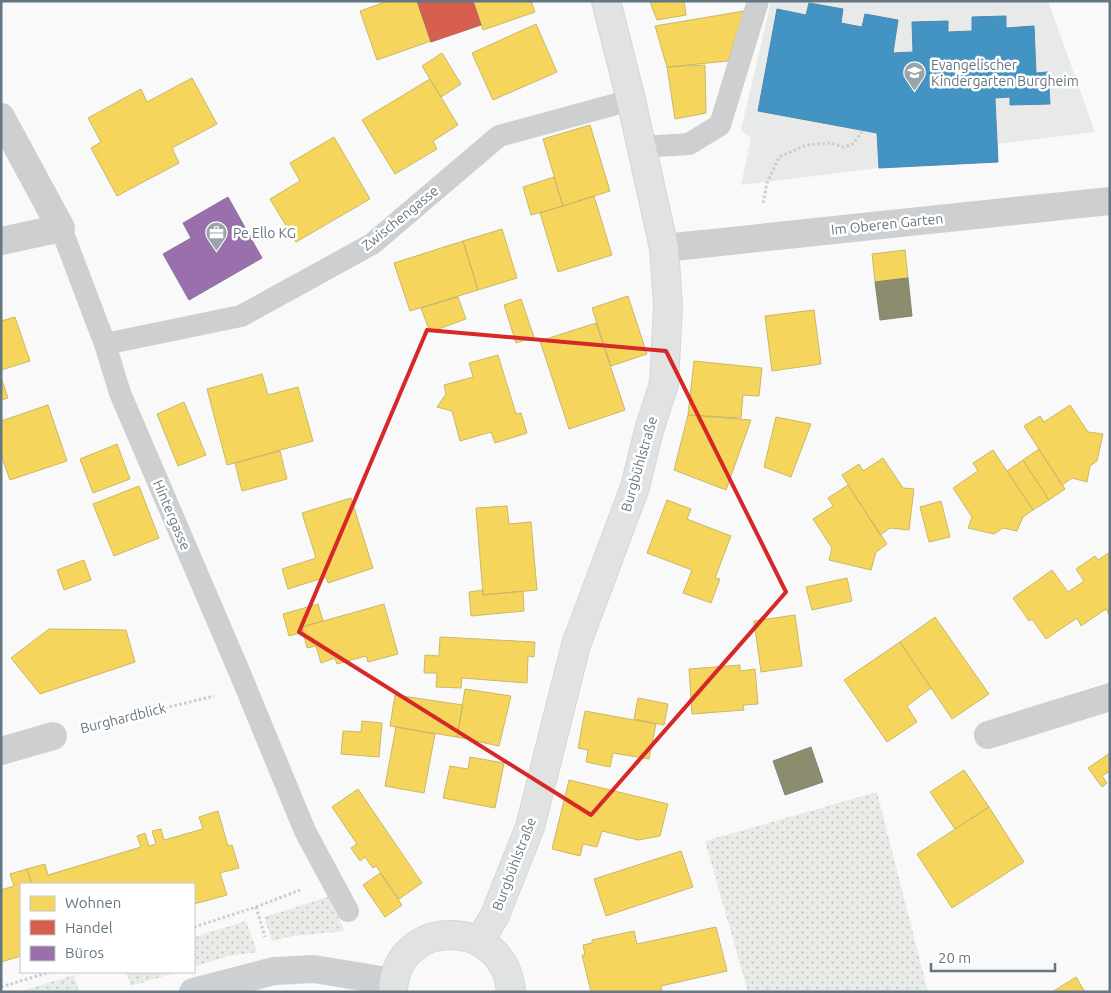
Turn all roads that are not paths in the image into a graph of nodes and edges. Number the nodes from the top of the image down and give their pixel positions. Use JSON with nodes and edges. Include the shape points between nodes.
{"nodes":[{"id":1,"x":606,"y":1,"type":"edge"},
{"id":2,"x":758,"y":1,"type":"edge"},
{"id":3,"x":631,"y":100,"type":"junction"},
{"id":4,"x":1,"y":117,"type":"edge"},
{"id":5,"x":642,"y":147,"type":"junction"},
{"id":6,"x":1110,"y":201,"type":"edge"},
{"id":7,"x":61,"y":228,"type":"junction"},
{"id":8,"x":1,"y":241,"type":"edge"},
{"id":9,"x":664,"y":248,"type":"junction"},
{"id":10,"x":105,"y":344,"type":"junction"},
{"id":11,"x":1110,"y":697,"type":"edge"},
{"id":12,"x":53,"y":736,"type":"road end"},
{"id":13,"x":988,"y":736,"type":"dead end"},
{"id":14,"x":1,"y":751,"type":"edge"},
{"id":15,"x":348,"y":911,"type":"dead end"},
{"id":16,"x":480,"y":941,"type":"junction"},
{"id":17,"x":393,"y":987,"type":"edge"},
{"id":18,"x":193,"y":992,"type":"edge"},
{"id":19,"x":511,"y":992,"type":"edge"}],
"edges":[{"from":1,"to":3,"type":"street","name":"Burgbühlstraße"},
{"from":2,"to":5,"type":"lane","via":[[720,125],[689,144]]},
{"from":3,"to":5,"type":"street","name":"Burgbühlstraße"},
{"from":3,"to":10,"type":"lane","name":"Zwischengasse","via":[[499,136],[372,244],[241,316]]},
{"from":4,"to":7,"type":"street","name":"Hintergasse"},
{"from":5,"to":9,"type":"street","name":"Burgbühlstraße"},
{"from":6,"to":9,"type":"street","name":"Im Oberen Garten"},
{"from":7,"to":8,"type":"street"},
{"from":7,"to":10,"type":"lane","name":"Hintergasse"},
{"from":9,"to":16,"type":"street","name":"Burgbühlstraße","via":[[668,306],[664,384],[635,487],[576,645],[530,827],[495,915]]},
{"from":10,"to":15,"type":"lane","name":"Hintergasse","via":[[120,393],[305,831]]},
{"from":11,"to":13,"type":"street"},
{"from":12,"to":14,"type":"street"},
{"from":16,"to":17,"type":"street","via":[[461,935],[426,939],[398,966]]},
{"from":16,"to":19,"type":"street","via":[[497,955],[507,970]]},
{"from":17,"to":18,"type":"street","via":[[314,969],[274,971]]}]}
